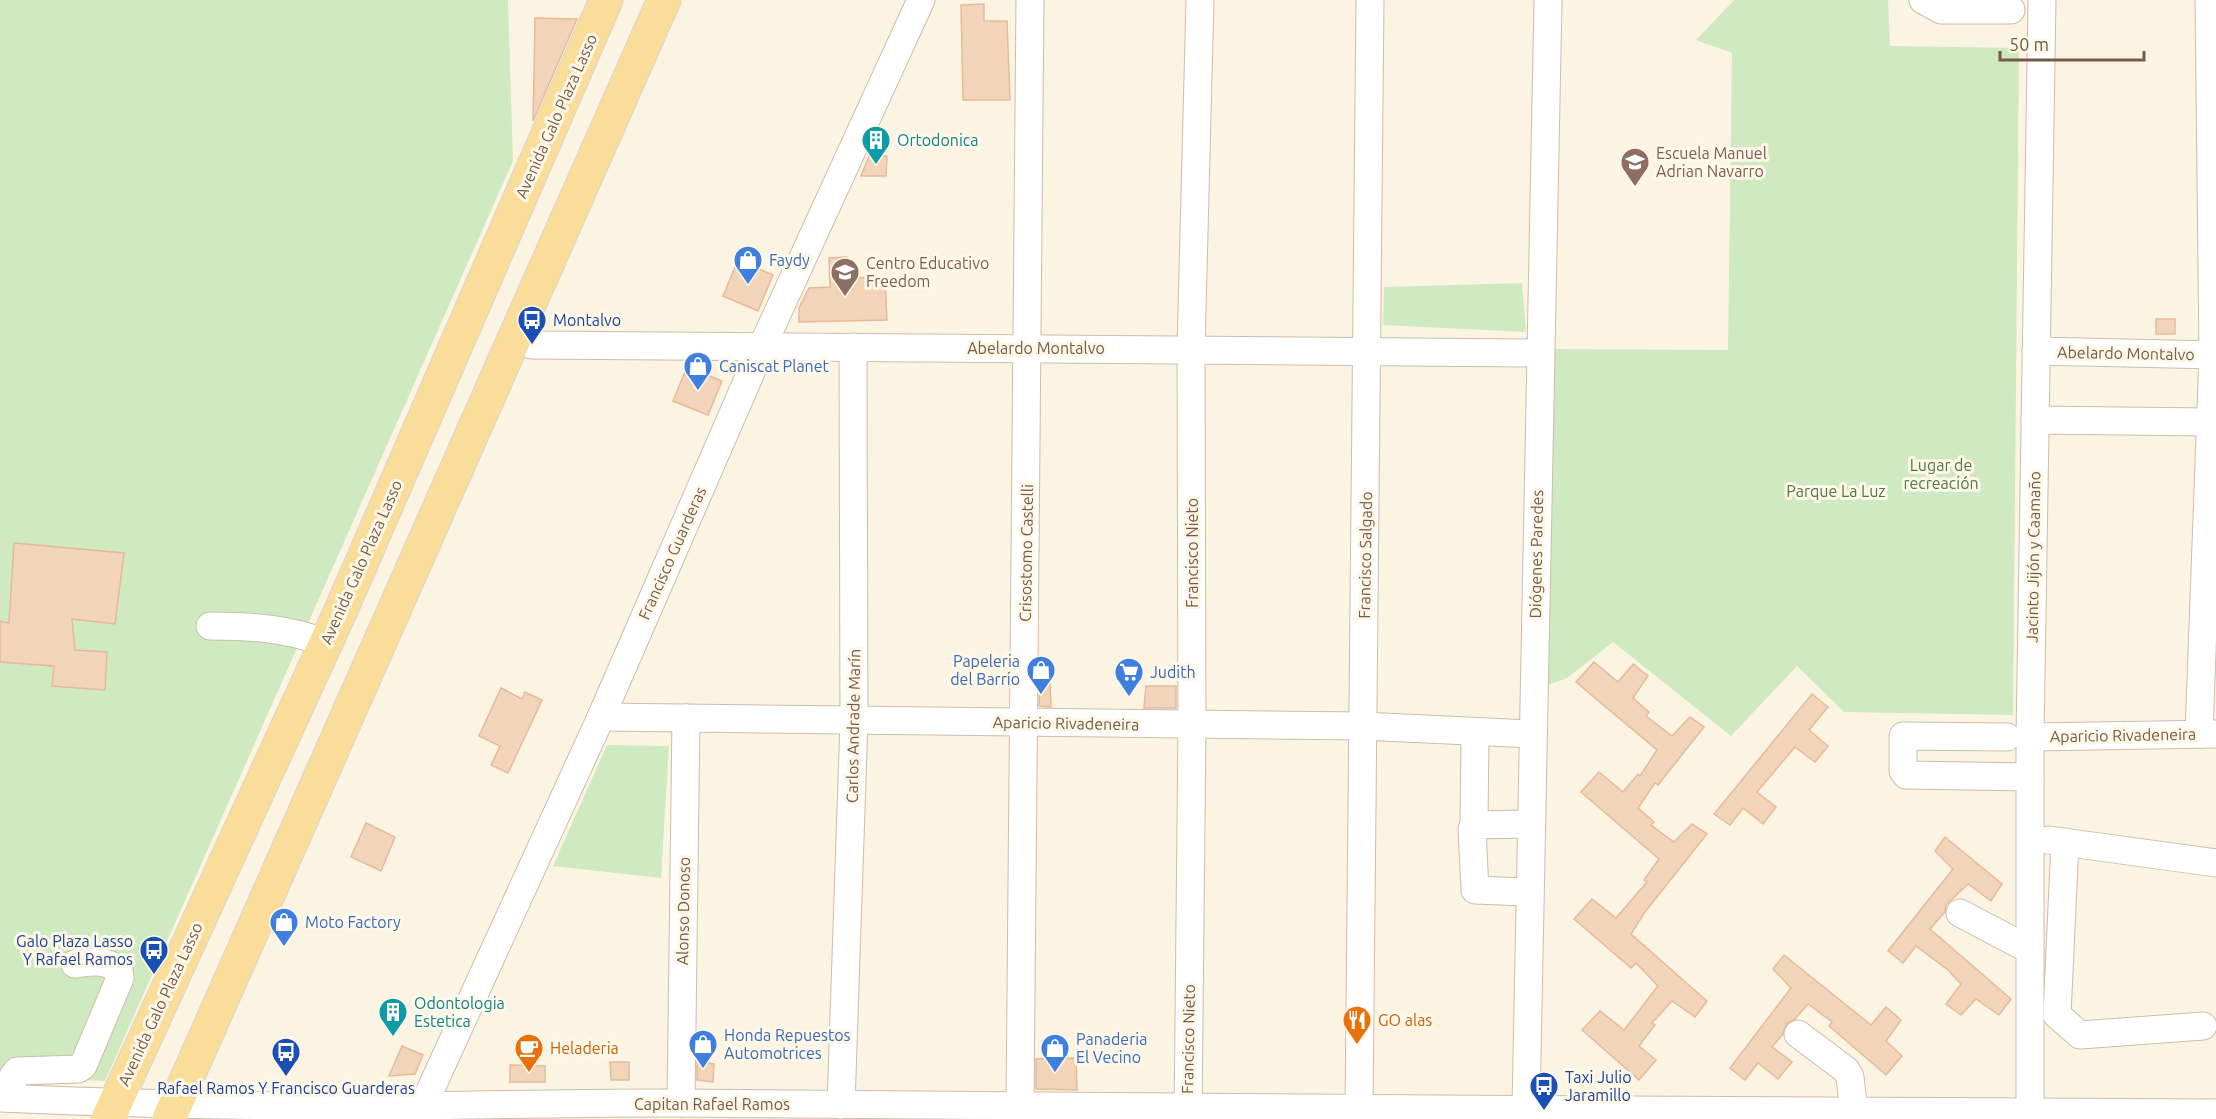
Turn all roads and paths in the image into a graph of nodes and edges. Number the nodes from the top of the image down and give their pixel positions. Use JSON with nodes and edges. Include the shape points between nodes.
{"nodes":[{"id":1,"x":606,"y":0,"type":"edge"},
{"id":2,"x":627,"y":0,"type":"edge"},
{"id":3,"x":664,"y":0,"type":"edge"},
{"id":4,"x":684,"y":0,"type":"edge"},
{"id":5,"x":921,"y":0,"type":"edge"},
{"id":6,"x":1030,"y":0,"type":"edge"},
{"id":7,"x":1200,"y":0,"type":"edge"},
{"id":8,"x":1370,"y":0,"type":"edge"},
{"id":9,"x":1548,"y":0,"type":"edge"},
{"id":10,"x":1923,"y":0,"type":"edge"},
{"id":11,"x":2042,"y":0,"type":"edge"},
{"id":12,"x":2209,"y":0,"type":"edge"},
{"id":13,"x":2011,"y":10,"type":"dead end"},
{"id":14,"x":532,"y":345,"type":"junction"},
{"id":15,"x":762,"y":347,"type":"junction"},
{"id":16,"x":853,"y":347,"type":"junction"},
{"id":17,"x":1029,"y":348,"type":"junction"},
{"id":18,"x":1191,"y":349,"type":"junction"},
{"id":19,"x":2036,"y":351,"type":"junction"},
{"id":20,"x":1368,"y":352,"type":"junction"},
{"id":21,"x":1540,"y":353,"type":"junction"},
{"id":22,"x":2215,"y":355,"type":"edge"},
{"id":23,"x":2035,"y":420,"type":"junction"},
{"id":24,"x":2209,"y":422,"type":"junction"},
{"id":25,"x":210,"y":626,"type":"dead end"},
{"id":26,"x":326,"y":643,"type":"junction"},
{"id":27,"x":601,"y":717,"type":"junction"},
{"id":28,"x":686,"y":718,"type":"junction"},
{"id":29,"x":854,"y":721,"type":"junction"},
{"id":30,"x":1023,"y":723,"type":"junction"},
{"id":31,"x":1192,"y":724,"type":"junction"},
{"id":32,"x":1362,"y":726,"type":"junction"},
{"id":33,"x":1475,"y":732,"type":"junction"},
{"id":34,"x":1532,"y":734,"type":"junction"},
{"id":35,"x":2208,"y":734,"type":"edge"},
{"id":36,"x":2018,"y":737,"type":"junction"},
{"id":37,"x":2030,"y":777,"type":"junction"},
{"id":38,"x":1530,"y":824,"type":"junction"},
{"id":39,"x":1474,"y":825,"type":"junction"},
{"id":40,"x":2030,"y":839,"type":"junction"},
{"id":41,"x":2065,"y":842,"type":"junction"},
{"id":42,"x":2216,"y":863,"type":"edge"},
{"id":43,"x":1529,"y":892,"type":"junction"},
{"id":44,"x":1960,"y":913,"type":"dead end"},
{"id":45,"x":2030,"y":950,"type":"junction"},
{"id":46,"x":75,"y":964,"type":"dead end"},
{"id":47,"x":2203,"y":1026,"type":"dead end"},
{"id":48,"x":1798,"y":1034,"type":"dead end"},
{"id":49,"x":5,"y":1098,"type":"edge"},
{"id":50,"x":681,"y":1103,"type":"junction"},
{"id":51,"x":840,"y":1105,"type":"junction"},
{"id":52,"x":1020,"y":1106,"type":"junction"},
{"id":53,"x":1359,"y":1110,"type":"junction"},
{"id":54,"x":647,"y":1111,"type":"edge"},
{"id":55,"x":1542,"y":1111,"type":"edge"},
{"id":56,"x":123,"y":1112,"type":"edge"},
{"id":57,"x":185,"y":1112,"type":"edge"},
{"id":58,"x":430,"y":1112,"type":"edge"},
{"id":59,"x":879,"y":1112,"type":"edge"},
{"id":60,"x":1049,"y":1112,"type":"edge"},
{"id":61,"x":332,"y":1113,"type":"edge"},
{"id":62,"x":1188,"y":1113,"type":"edge"},
{"id":63,"x":1419,"y":1113,"type":"edge"},
{"id":64,"x":1854,"y":1113,"type":"junction"},
{"id":65,"x":2030,"y":1113,"type":"junction"},
{"id":66,"x":2216,"y":1113,"type":"edge"},
{"id":67,"x":1665,"y":1114,"type":"edge"},
{"id":68,"x":1806,"y":1116,"type":"edge"},
{"id":69,"x":2164,"y":1116,"type":"edge"}],
"edges":[{"from":1,"to":26,"type":"main road","name":"Avenida Galo Plaza Lasso"},
{"from":2,"to":56,"type":"main road","name":"Avenida Galo Plaza Lasso"},
{"from":3,"to":57,"type":"main road"},
{"from":4,"to":14,"type":"main road"},
{"from":5,"to":15,"type":"street","name":"Francisco Guarderas"},
{"from":6,"to":17,"type":"street","name":"Crisostomo Castelli"},
{"from":7,"to":18,"type":"street","name":"Francisco Nieto"},
{"from":8,"to":20,"type":"street","name":"Francisco Salgado"},
{"from":9,"to":21,"type":"street","name":"Diógenes Paredes"},
{"from":10,"to":13,"type":"street","via":[[1941,10]]},
{"from":11,"to":19,"type":"street","name":"Jacinto Jijón y Caamaño"},
{"from":12,"to":22,"type":"street"},
{"from":14,"to":15,"type":"street","name":"Abelardo Montalvo"},
{"from":14,"to":57,"type":"main road"},
{"from":15,"to":16,"type":"street","name":"Abelardo Montalvo"},
{"from":15,"to":27,"type":"street","name":"Francisco Guarderas"},
{"from":16,"to":17,"type":"street","name":"Abelardo Montalvo"},
{"from":16,"to":29,"type":"street","name":"Carlos Andrade Marín"},
{"from":17,"to":18,"type":"street","name":"Abelardo Montalvo"},
{"from":17,"to":30,"type":"street","name":"Crisostomo Castelli"},
{"from":18,"to":20,"type":"street","name":"Abelardo Montalvo"},
{"from":18,"to":31,"type":"street","name":"Francisco Nieto"},
{"from":19,"to":22,"type":"street","name":"Abelardo Montalvo"},
{"from":19,"to":23,"type":"street","name":"Jacinto Jijón y Caamaño"},
{"from":20,"to":21,"type":"street","name":"Abelardo Montalvo"},
{"from":20,"to":32,"type":"street","name":"Francisco Salgado"},
{"from":21,"to":34,"type":"street","name":"Diógenes Paredes"},
{"from":22,"to":24,"type":"street"},
{"from":23,"to":24,"type":"street"},
{"from":23,"to":36,"type":"street","name":"Jacinto Jijón y Caamaño"},
{"from":24,"to":35,"type":"street"},
{"from":25,"to":26,"type":"street","via":[[270,628]]},
{"from":26,"to":56,"type":"main road","name":"Avenida Galo Plaza Lasso"},
{"from":27,"to":28,"type":"street","name":"Aparicio Rivadeneira"},
{"from":27,"to":58,"type":"street","name":"Francisco Guarderas"},
{"from":28,"to":29,"type":"street","name":"Aparicio Rivadeneira"},
{"from":28,"to":50,"type":"street","name":"Alonso Donoso"},
{"from":29,"to":30,"type":"street","name":"Aparicio Rivadeneira"},
{"from":29,"to":51,"type":"street","name":"Carlos Andrade Marín"},
{"from":30,"to":31,"type":"street","name":"Aparicio Rivadeneira"},
{"from":30,"to":52,"type":"street","name":"Crisostomo Castelli"},
{"from":31,"to":32,"type":"street","name":"Aparicio Rivadeneira"},
{"from":31,"to":62,"type":"street","name":"Francisco Nieto"},
{"from":32,"to":33,"type":"street","name":"Aparicio Rivadeneira"},
{"from":32,"to":53,"type":"street","name":"Francisco Salgado"},
{"from":33,"to":34,"type":"street","name":"Aparicio Rivadeneira"},
{"from":33,"to":39,"type":"street"},
{"from":34,"to":38,"type":"street","name":"Diógenes Paredes"},
{"from":35,"to":36,"type":"street","name":"Aparicio Rivadeneira"},
{"from":36,"to":37,"type":"street","name":"Jacinto Jijón y Caamaño"},
{"from":36,"to":37,"type":"street","name":"Aparicio Rivadeneira","via":[[1903,736],[1903,771]]},
{"from":37,"to":40,"type":"street","name":"Jacinto Jijón y Caamaño"},
{"from":38,"to":39,"type":"street"},
{"from":38,"to":43,"type":"street","name":"Diógenes Paredes"},
{"from":39,"to":43,"type":"street","via":[[1475,890]]},
{"from":40,"to":41,"type":"street"},
{"from":40,"to":45,"type":"street","name":"Jacinto Jijón y Caamaño"},
{"from":41,"to":42,"type":"street"},
{"from":41,"to":47,"type":"street","via":[[2057,1016],[2080,1035]]},
{"from":43,"to":55,"type":"street","name":"Diógenes Paredes"},
{"from":44,"to":45,"type":"street"},
{"from":45,"to":65,"type":"street","name":"Jacinto Jijón y Caamaño"},
{"from":46,"to":49,"type":"street","via":[[98,960],[119,970],[120,978],[83,1066],[17,1071]]},
{"from":48,"to":64,"type":"street","via":[[1846,1070]]},
{"from":49,"to":56,"type":"street","name":"Capitan Rafael Ramos"},
{"from":50,"to":51,"type":"street","name":"Capitan Rafael Ramos"},
{"from":50,"to":54,"type":"street","name":"Capitan Rafael Ramos"},
{"from":51,"to":59,"type":"street","name":"Capitan Rafael Ramos"},
{"from":52,"to":59,"type":"street","name":"Capitan Rafael Ramos"},
{"from":52,"to":60,"type":"street","name":"Capitan Rafael Ramos"},
{"from":53,"to":62,"type":"street","name":"Capitan Rafael Ramos"},
{"from":53,"to":63,"type":"street","name":"Capitan Rafael Ramos"},
{"from":54,"to":58,"type":"street","name":"Capitan Rafael Ramos"},
{"from":55,"to":63,"type":"street","name":"Capitan Rafael Ramos"},
{"from":55,"to":67,"type":"street","name":"Capitan Rafael Ramos"},
{"from":56,"to":57,"type":"street","name":"Capitan Rafael Ramos"},
{"from":57,"to":61,"type":"street","name":"Capitan Rafael Ramos"},
{"from":58,"to":61,"type":"street","name":"Capitan Rafael Ramos"},
{"from":60,"to":62,"type":"street","name":"Capitan Rafael Ramos"},
{"from":64,"to":65,"type":"street","name":"Capitan Rafael Ramos"},
{"from":64,"to":68,"type":"street","name":"Capitan Rafael Ramos"},
{"from":65,"to":69,"type":"street","name":"Capitan Rafael Ramos"},
{"from":66,"to":69,"type":"street","name":"Capitan Rafael Ramos"},
{"from":67,"to":68,"type":"street","name":"Capitan Rafael Ramos"}]}
